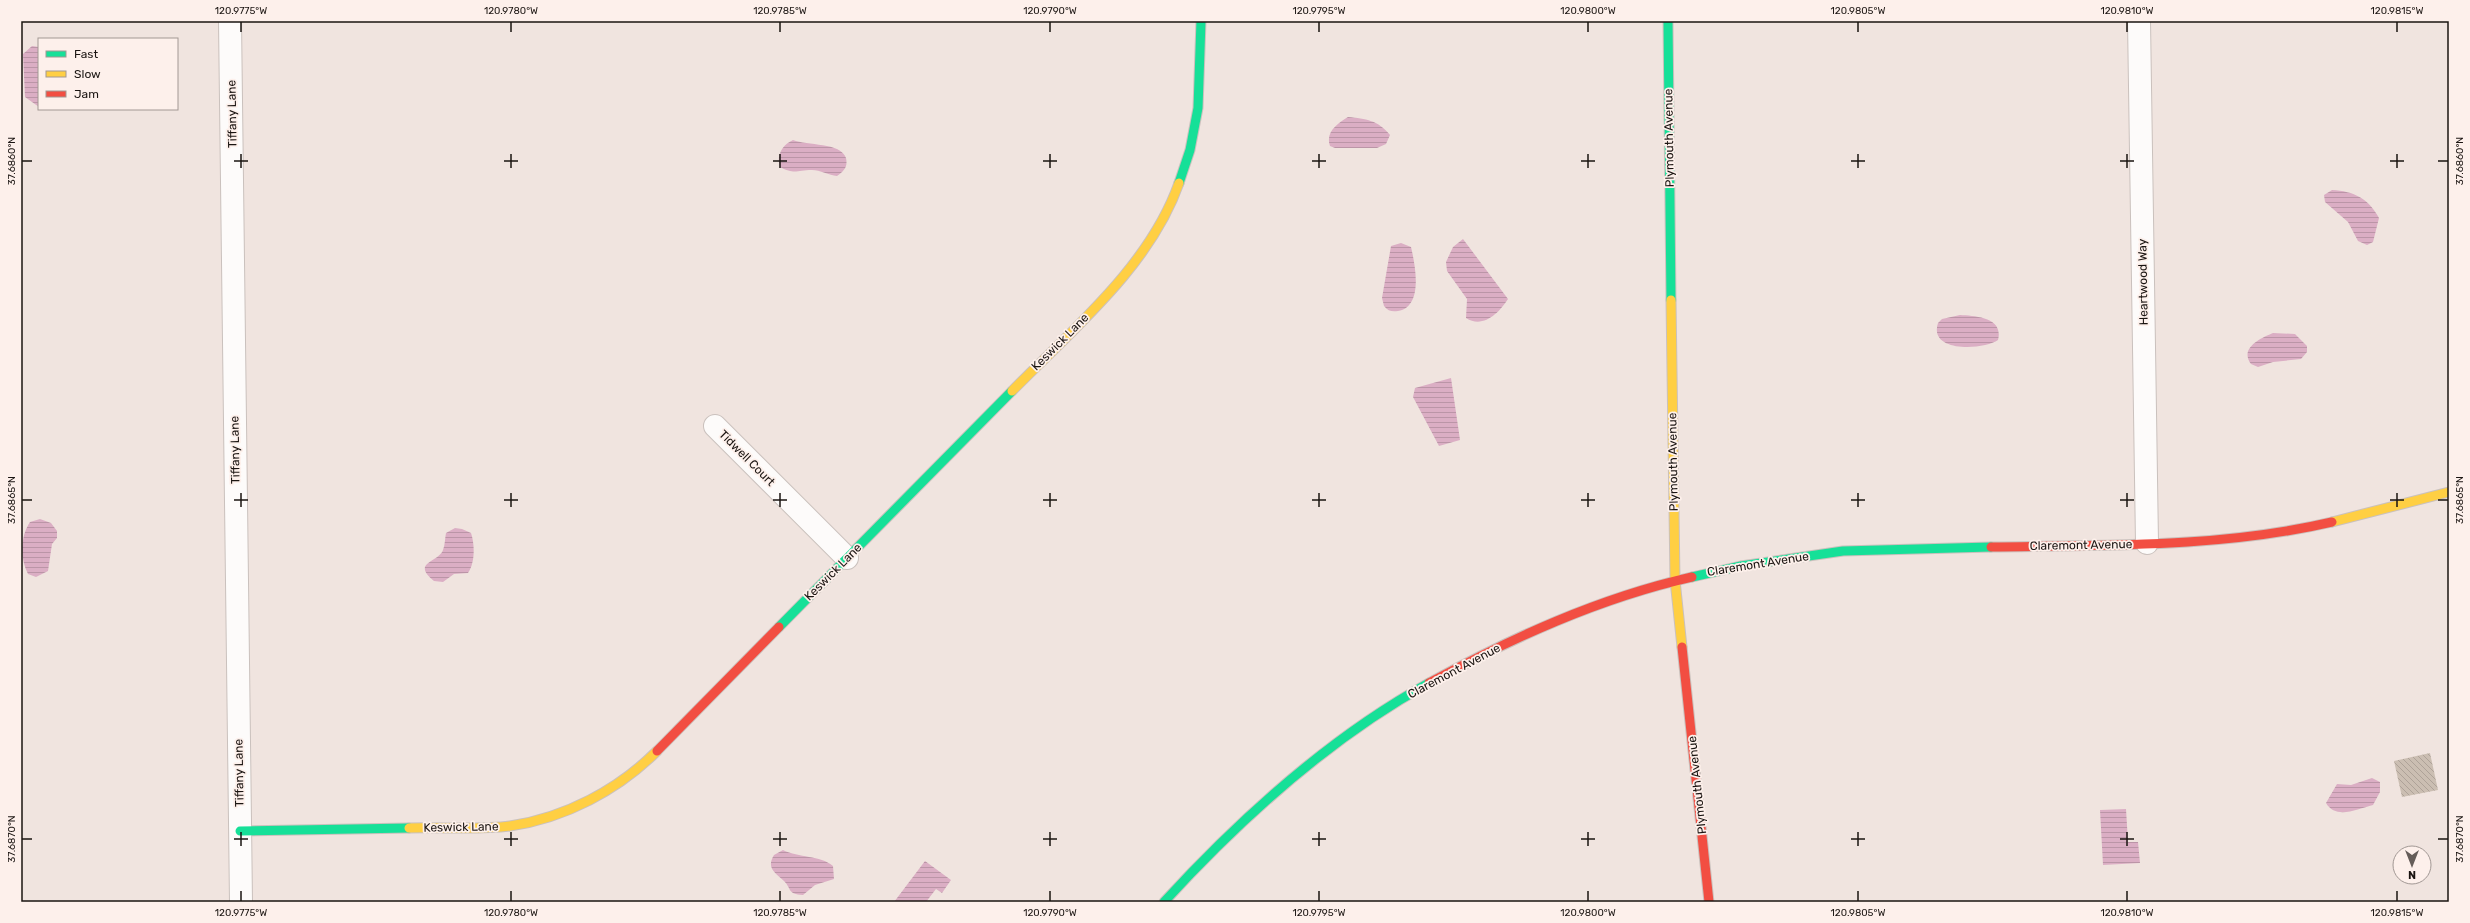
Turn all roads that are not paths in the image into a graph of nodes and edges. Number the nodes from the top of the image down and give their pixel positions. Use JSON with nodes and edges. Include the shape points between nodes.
{"nodes":[{"id":1,"x":230,"y":21,"type":"edge"},
{"id":2,"x":1201,"y":21,"type":"edge"},
{"id":3,"x":1668,"y":21,"type":"edge"},
{"id":4,"x":2139,"y":21,"type":"edge"},
{"id":5,"x":714,"y":426,"type":"dead end"},
{"id":6,"x":2449,"y":492,"type":"edge"},
{"id":7,"x":2147,"y":543,"type":"junction"},
{"id":8,"x":847,"y":558,"type":"junction"},
{"id":9,"x":1675,"y":580,"type":"junction"},
{"id":10,"x":240,"y":831,"type":"junction"},
{"id":11,"x":241,"y":902,"type":"edge"},
{"id":12,"x":1164,"y":902,"type":"edge"},
{"id":13,"x":1709,"y":902,"type":"edge"}],
"edges":[{"from":1,"to":10,"type":"street","name":"Tiffany Lane"},
{"from":2,"to":8,"type":"street","name":"Keswick Lane","via":[[1198,108],[1190,150],[1171,205],[1141,256],[1090,312]]},
{"from":3,"to":9,"type":"street","name":"Plymouth Avenue"},
{"from":4,"to":7,"type":"street","name":"Heartwood Way"},
{"from":5,"to":8,"type":"street","name":"Tidwell Court"},
{"from":6,"to":7,"type":"street","name":"Claremont Avenue","via":[[2343,522],[2241,538]]},
{"from":7,"to":9,"type":"street","name":"Claremont Avenue","via":[[1855,550],[1751,563]]},
{"from":8,"to":10,"type":"street","name":"Keswick Lane","via":[[642,766],[601,794],[557,815],[509,826]]},
{"from":9,"to":12,"type":"street","name":"Claremont Avenue","via":[[1564,617],[1469,660],[1377,714],[1286,782],[1210,851]]},
{"from":9,"to":13,"type":"street","name":"Plymouth Avenue"},
{"from":10,"to":11,"type":"street","name":"Tiffany Lane"}]}
